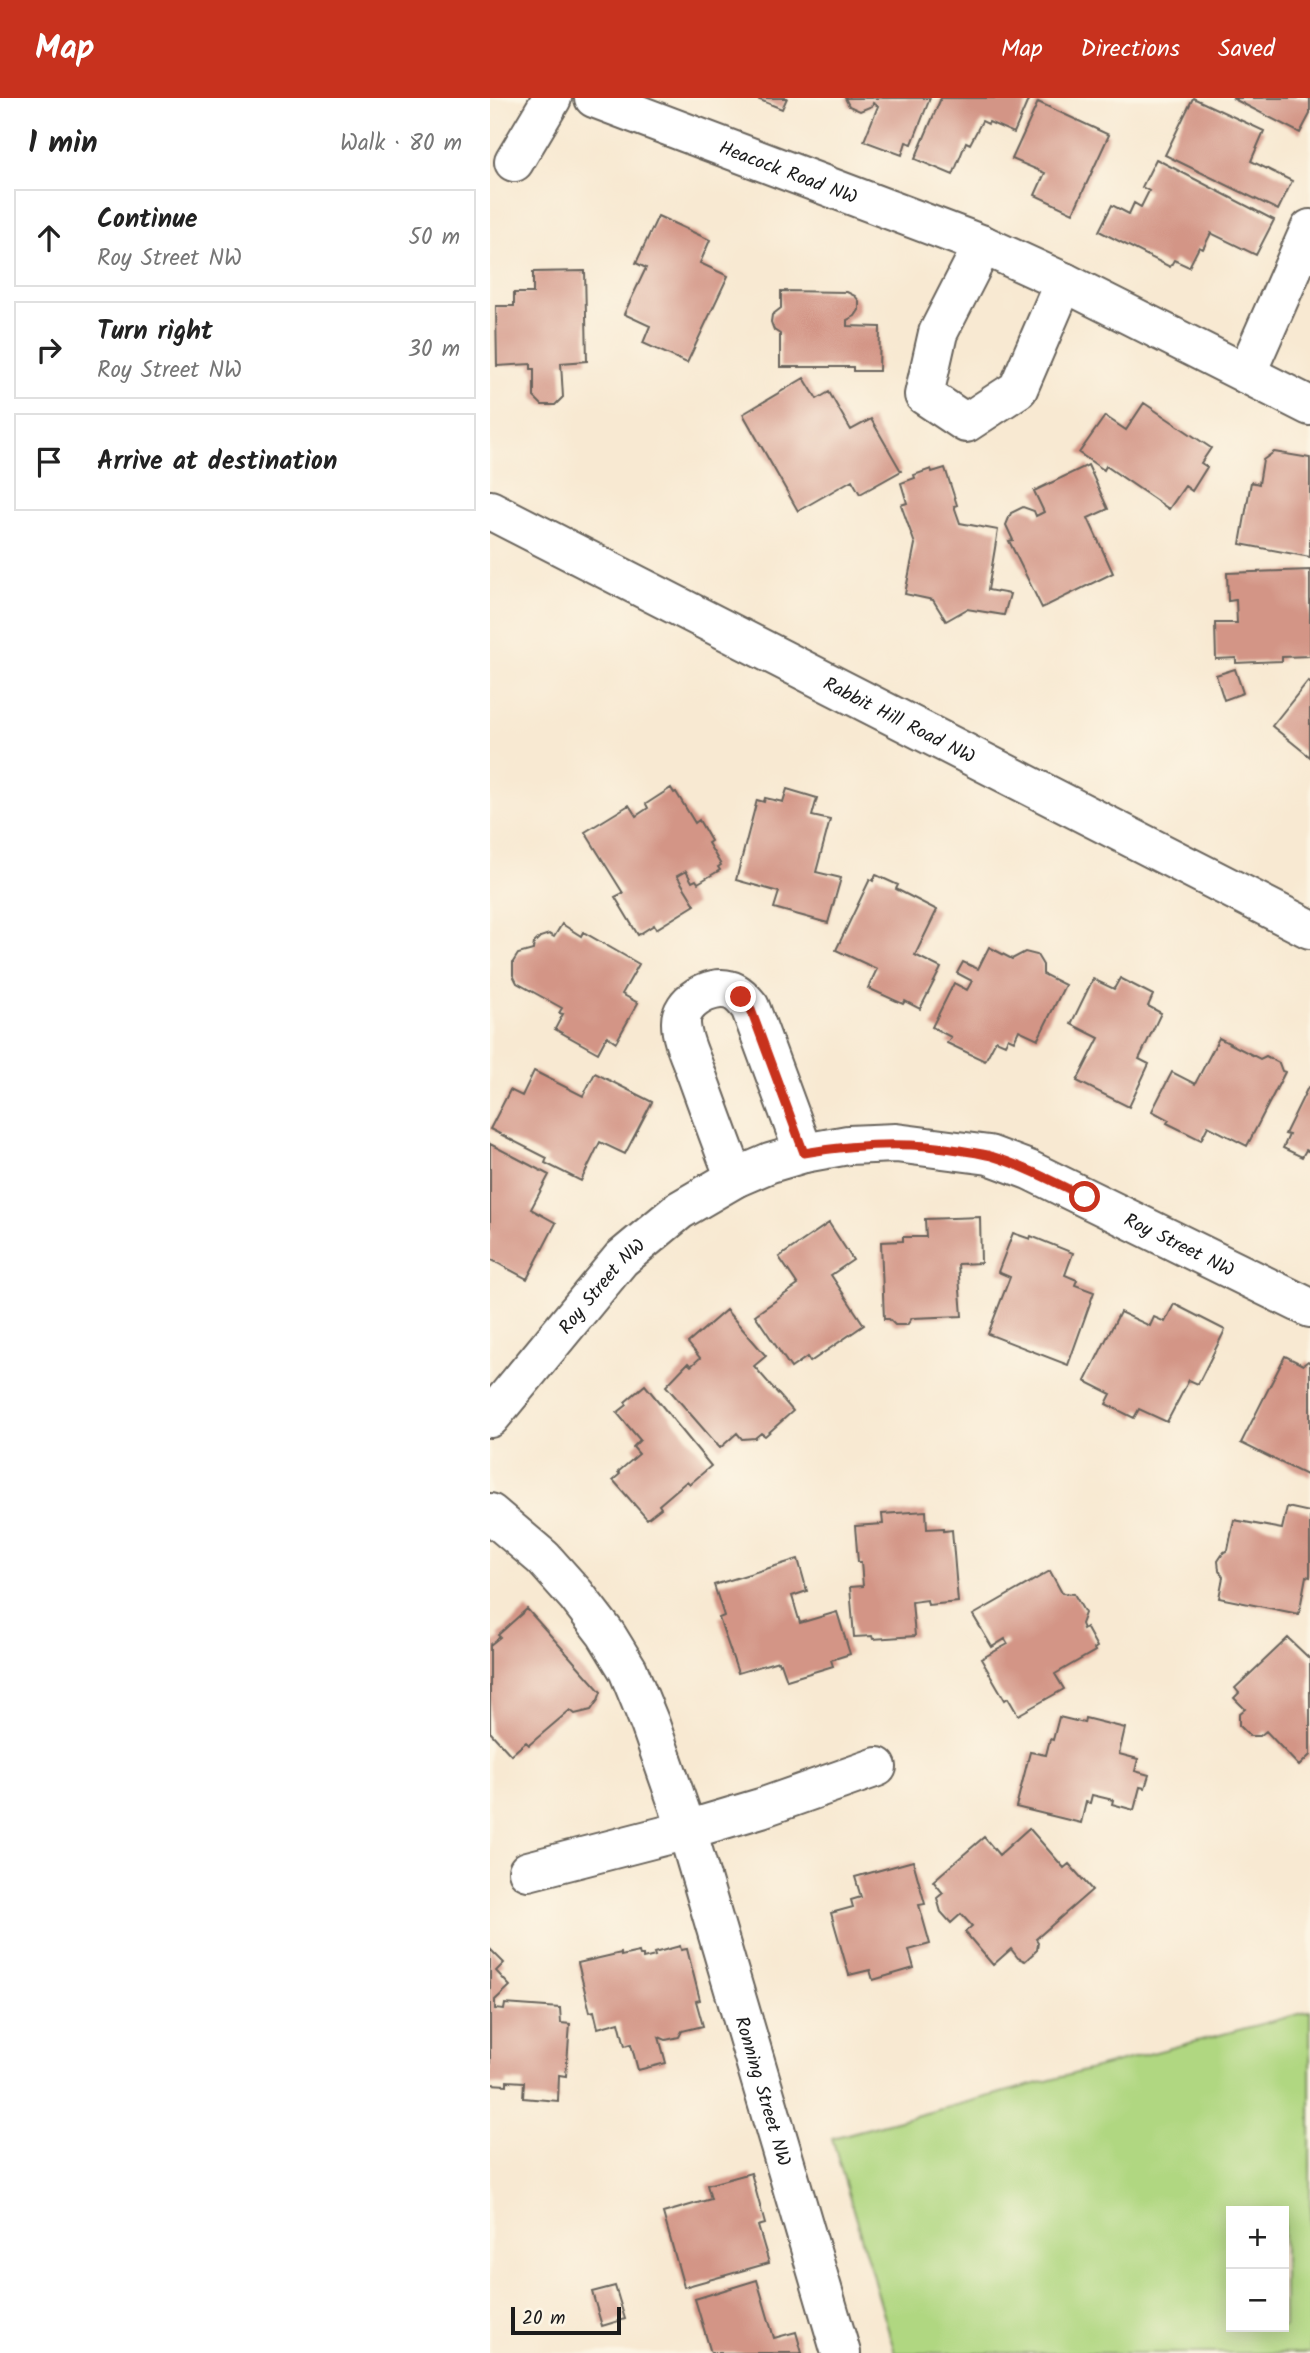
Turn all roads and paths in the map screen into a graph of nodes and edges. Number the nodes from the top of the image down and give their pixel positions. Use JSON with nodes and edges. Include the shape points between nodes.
{"nodes":[{"id":1,"x":552,"y":98,"type":"edge"},
{"id":2,"x":594,"y":98,"type":"edge"},
{"id":3,"x":514,"y":162,"type":"dead end"},
{"id":4,"x":1310,"y":229,"type":"edge"},
{"id":5,"x":983,"y":245,"type":"junction"},
{"id":6,"x":1064,"y":282,"type":"junction"},
{"id":7,"x":1246,"y":374,"type":"junction"},
{"id":8,"x":1310,"y":406,"type":"edge"},
{"id":9,"x":490,"y":510,"type":"edge"},
{"id":10,"x":1310,"y":929,"type":"edge"},
{"id":11,"x":804,"y":1153,"type":"junction"},
{"id":12,"x":734,"y":1178,"type":"junction"},
{"id":13,"x":1310,"y":1308,"type":"edge"},
{"id":14,"x":490,"y":1418,"type":"edge"},
{"id":15,"x":490,"y":1513,"type":"edge"},
{"id":16,"x":877,"y":1767,"type":"dead end"},
{"id":17,"x":687,"y":1830,"type":"junction"},
{"id":18,"x":528,"y":1871,"type":"dead end"},
{"id":19,"x":841,"y":2353,"type":"edge"}],
"edges":[{"from":1,"to":3,"type":"street"},
{"from":2,"to":5,"type":"street","name":"Heacock Road NW"},
{"from":4,"to":7,"type":"street"},
{"from":5,"to":6,"type":"street","name":"Heacock Road NW"},
{"from":5,"to":6,"type":"street","via":[[938,333],[924,395],[966,423],[1018,389]]},
{"from":6,"to":7,"type":"street","name":"Heacock Road NW"},
{"from":7,"to":8,"type":"street","name":"Heacock Road NW"},
{"from":9,"to":10,"type":"street","name":"Rabbit Hill Road NW"},
{"from":11,"to":12,"type":"street","name":"Roy Street NW"},
{"from":11,"to":12,"type":"street","via":[[750,1007],[729,990],[711,991],[684,1009],[680,1023]]},
{"from":11,"to":13,"type":"street","name":"Roy Street NW","via":[[896,1143],[989,1155],[1029,1170]]},
{"from":12,"to":14,"type":"street","name":"Roy Street NW","via":[[680,1210],[621,1259]]},
{"from":15,"to":17,"type":"street","name":"Ronning Street NW","via":[[543,1558],[606,1634],[628,1670]]},
{"from":16,"to":17,"type":"street"},
{"from":17,"to":18,"type":"street"},
{"from":17,"to":19,"type":"street","name":"Ronning Street NW"}]}
